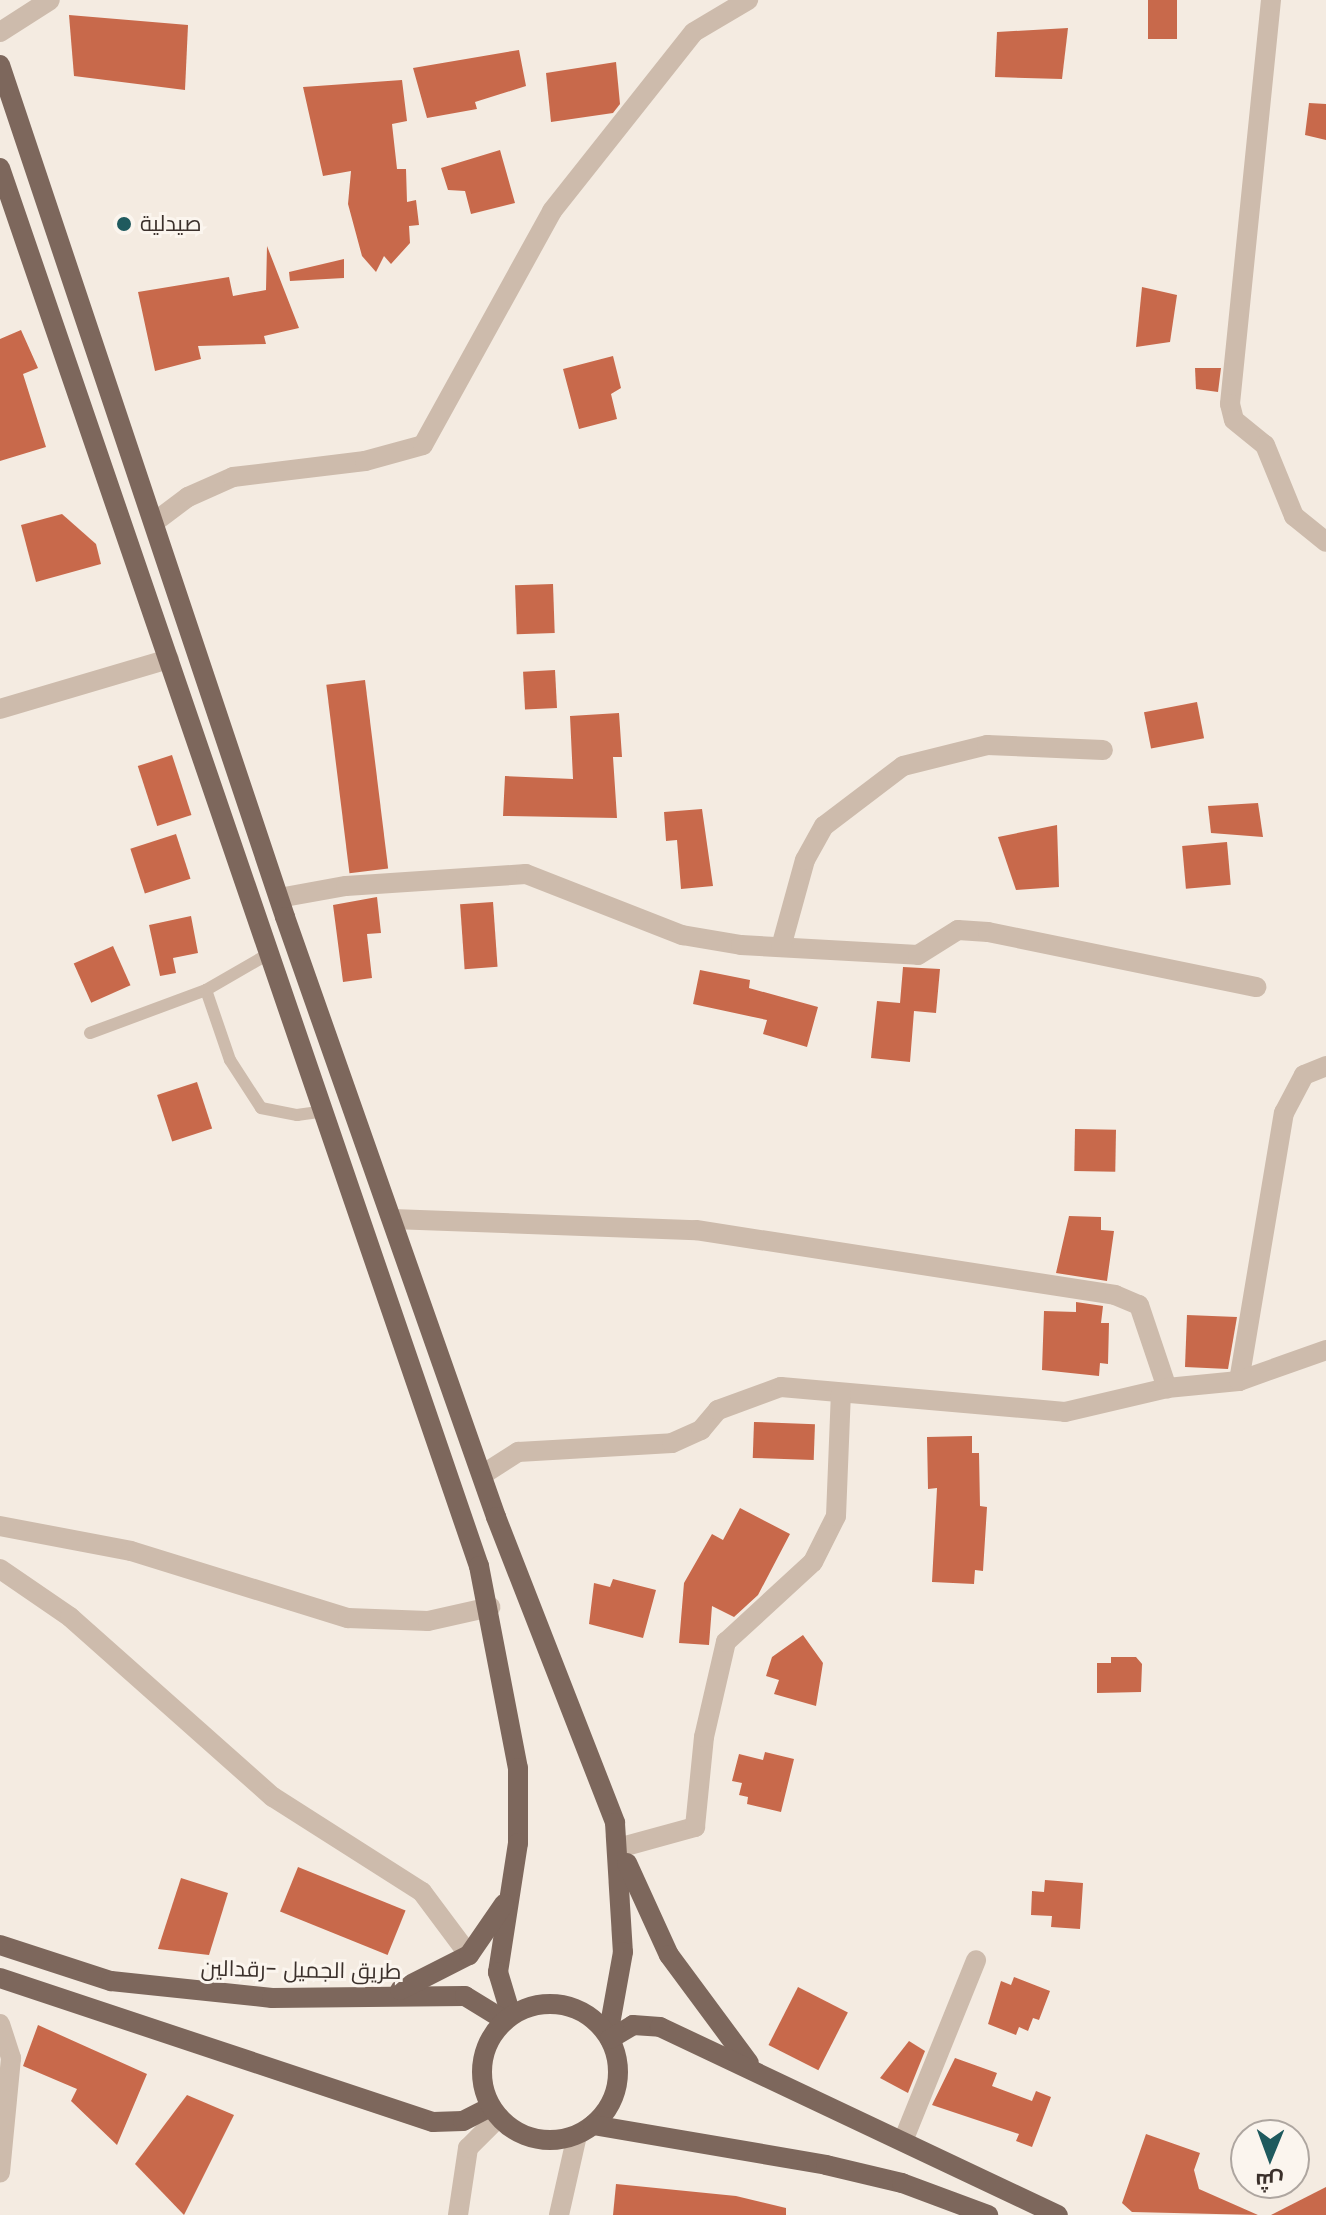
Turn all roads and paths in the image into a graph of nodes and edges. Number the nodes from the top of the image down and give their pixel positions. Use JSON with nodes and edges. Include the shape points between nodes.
{"nodes":[{"id":1,"x":50,"y":0,"type":"edge"},
{"id":2,"x":748,"y":0,"type":"edge"},
{"id":3,"x":1271,"y":0,"type":"edge"},
{"id":4,"x":712,"y":8,"type":"edge"},
{"id":5,"x":0,"y":32,"type":"edge"},
{"id":6,"x":0,"y":65,"type":"edge"},
{"id":7,"x":0,"y":168,"type":"edge"},
{"id":8,"x":156,"y":521,"type":"junction"},
{"id":9,"x":1326,"y":542,"type":"edge"},
{"id":10,"x":169,"y":659,"type":"junction"},
{"id":11,"x":0,"y":709,"type":"edge"},
{"id":12,"x":1103,"y":750,"type":"dead end"},
{"id":13,"x":279,"y":898,"type":"junction"},
{"id":14,"x":781,"y":947,"type":"junction"},
{"id":15,"x":270,"y":953,"type":"junction"},
{"id":16,"x":1256,"y":987,"type":"dead end"},
{"id":17,"x":206,"y":990,"type":"junction"},
{"id":18,"x":90,"y":1033,"type":"dead end"},
{"id":19,"x":1326,"y":1066,"type":"edge"},
{"id":20,"x":324,"y":1111,"type":"junction"},
{"id":21,"x":392,"y":1219,"type":"junction"},
{"id":22,"x":1326,"y":1350,"type":"edge"},
{"id":23,"x":1239,"y":1381,"type":"junction"},
{"id":24,"x":1167,"y":1388,"type":"junction"},
{"id":25,"x":841,"y":1393,"type":"junction"},
{"id":26,"x":482,"y":1475,"type":"junction"},
{"id":27,"x":496,"y":1517,"type":"junction"},
{"id":28,"x":0,"y":1526,"type":"edge"},
{"id":29,"x":468,"y":1528,"type":"junction"},
{"id":30,"x":0,"y":1569,"type":"edge"},
{"id":31,"x":490,"y":1607,"type":"junction"},
{"id":32,"x":615,"y":1823,"type":"junction"},
{"id":33,"x":622,"y":1847,"type":"junction"},
{"id":34,"x":513,"y":1886,"type":"junction"},
{"id":35,"x":0,"y":1945,"type":"edge"},
{"id":36,"x":469,"y":1955,"type":"junction"},
{"id":37,"x":976,"y":1960,"type":"dead end"},
{"id":38,"x":0,"y":1978,"type":"edge"},
{"id":39,"x":372,"y":1996,"type":"junction"},
{"id":40,"x":508,"y":2018,"type":"junction"},
{"id":41,"x":0,"y":2024,"type":"edge"},
{"id":42,"x":609,"y":2037,"type":"junction"},
{"id":43,"x":755,"y":2069,"type":"junction"},
{"id":44,"x":495,"y":2112,"type":"junction"},
{"id":45,"x":585,"y":2130,"type":"junction"},
{"id":46,"x":903,"y":2141,"type":"junction"},
{"id":47,"x":0,"y":2172,"type":"edge"},
{"id":48,"x":458,"y":2215,"type":"edge"},
{"id":49,"x":559,"y":2215,"type":"edge"},
{"id":50,"x":988,"y":2215,"type":"edge"},
{"id":51,"x":1058,"y":2215,"type":"edge"}],
"edges":[{"from":1,"to":5,"type":"street"},
{"from":2,"to":4,"type":"street"},
{"from":3,"to":9,"type":"street","via":[[1230,404],[1234,420],[1265,445],[1294,516]]},
{"from":4,"to":8,"type":"street","via":[[552,211],[423,445],[365,461],[233,477],[188,497]]},
{"from":6,"to":8,"type":"main road"},
{"from":7,"to":10,"type":"main road"},
{"from":8,"to":13,"type":"main road"},
{"from":10,"to":11,"type":"street"},
{"from":10,"to":15,"type":"main road"},
{"from":12,"to":14,"type":"street","via":[[987,745],[903,766],[824,826],[805,860]]},
{"from":13,"to":14,"type":"street","via":[[346,886],[526,874],[682,935]]},
{"from":13,"to":21,"type":"main road"},
{"from":14,"to":16,"type":"street","via":[[918,955],[958,930],[988,932]]},
{"from":15,"to":17,"type":"lane"},
{"from":15,"to":20,"type":"main road"},
{"from":17,"to":18,"type":"lane"},
{"from":17,"to":20,"type":"lane","via":[[230,1060],[261,1108],[297,1115]]},
{"from":19,"to":23,"type":"street","via":[[1304,1075],[1284,1113]]},
{"from":20,"to":29,"type":"main road"},
{"from":21,"to":24,"type":"street","via":[[696,1230],[1115,1295],[1139,1305]]},
{"from":21,"to":26,"type":"main road"},
{"from":22,"to":23,"type":"street"},
{"from":23,"to":24,"type":"street"},
{"from":24,"to":25,"type":"street","via":[[1065,1412],[1027,1414]]},
{"from":25,"to":26,"type":"street","via":[[781,1387],[718,1410],[701,1430],[672,1443],[518,1452]]},
{"from":25,"to":33,"type":"street","via":[[836,1516],[813,1562],[726,1642],[704,1737],[695,1827]]},
{"from":26,"to":27,"type":"main road"},
{"from":27,"to":29,"type":"main road"},
{"from":27,"to":32,"type":"main road"},
{"from":28,"to":31,"type":"street","via":[[131,1551],[348,1618],[428,1621]]},
{"from":29,"to":31,"type":"main road"},
{"from":30,"to":36,"type":"street","via":[[70,1617],[140,1686],[273,1797],[422,1892]]},
{"from":31,"to":34,"type":"main road","via":[[518,1768]]},
{"from":32,"to":33,"type":"main road"},
{"from":32,"to":42,"type":"main road","via":[[623,1952]]},
{"from":33,"to":43,"type":"main road","via":[[669,1955]]},
{"from":34,"to":36,"type":"main road"},
{"from":34,"to":40,"type":"main road","via":[[498,1972]]},
{"from":35,"to":39,"type":"main road","name":"طريق الجميل -رقدالين","via":[[111,1981],[199,1994]]},
{"from":36,"to":39,"type":"main road","via":[[425,1982]]},
{"from":37,"to":46,"type":"street"},
{"from":38,"to":44,"type":"main road","via":[[433,2122]]},
{"from":39,"to":40,"type":"main road","name":"طريق الجميل -رقدالين","via":[[465,1996]]},
{"from":40,"to":42,"type":"main road","via":[[537,2004],[564,2005],[589,2016]]},
{"from":40,"to":44,"type":"main road","via":[[482,2061]]},
{"from":41,"to":47,"type":"street","via":[[11,2058]]},
{"from":42,"to":43,"type":"main road","via":[[646,2024]]},
{"from":42,"to":45,"type":"main road","via":[[618,2078],[610,2104]]},
{"from":43,"to":46,"type":"main road"},
{"from":44,"to":45,"type":"main road","via":[[535,2138]]},
{"from":44,"to":48,"type":"street","via":[[468,2148]]},
{"from":45,"to":49,"type":"street"},
{"from":45,"to":50,"type":"main road","via":[[826,2165],[902,2183]]},
{"from":46,"to":51,"type":"main road"}]}
